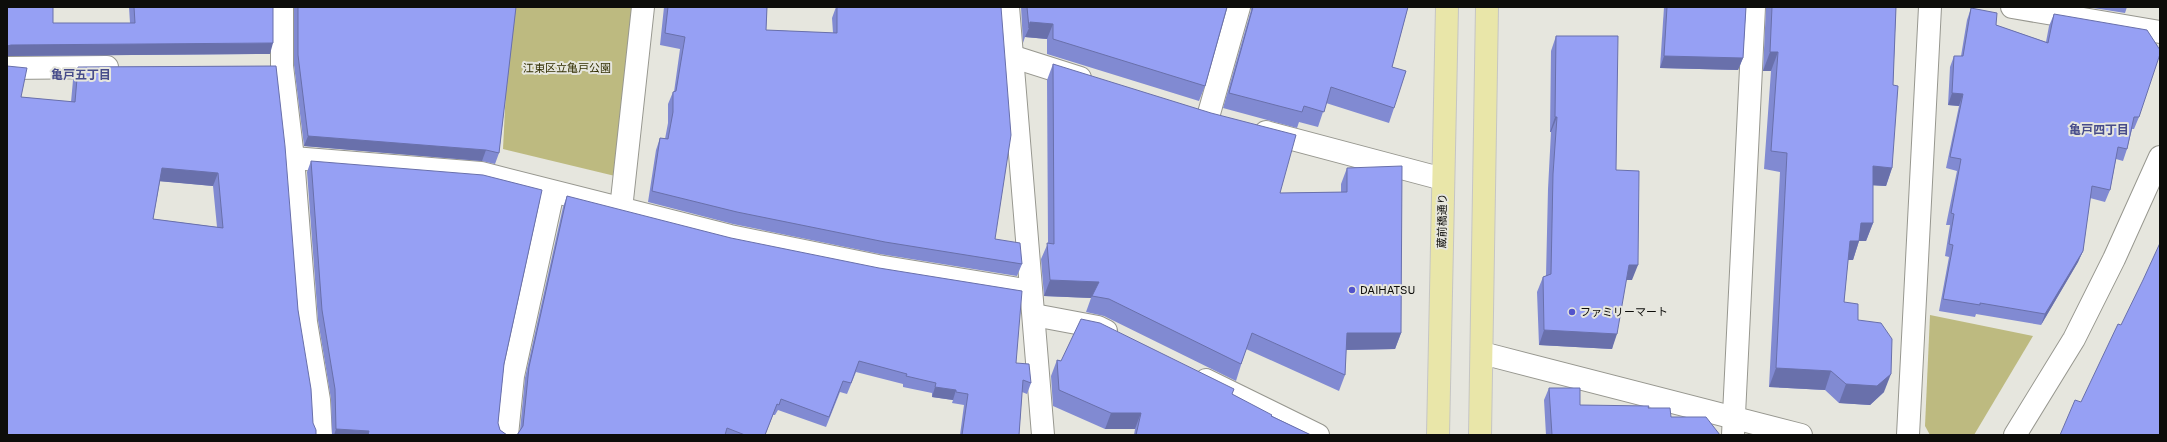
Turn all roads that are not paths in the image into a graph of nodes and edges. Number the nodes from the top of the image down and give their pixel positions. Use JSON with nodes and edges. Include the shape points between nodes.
{"nodes":[{"id":1,"x":282,"y":7,"type":"edge"},
{"id":2,"x":643,"y":7,"type":"edge"},
{"id":3,"x":1008,"y":7,"type":"edge"},
{"id":4,"x":1239,"y":7,"type":"edge"},
{"id":5,"x":1447,"y":7,"type":"edge"},
{"id":6,"x":1488,"y":7,"type":"edge"},
{"id":7,"x":1754,"y":7,"type":"edge"},
{"id":8,"x":1930,"y":7,"type":"edge"},
{"id":9,"x":2012,"y":7,"type":"edge"},
{"id":10,"x":2160,"y":32,"type":"edge"},
{"id":11,"x":1014,"y":57,"type":"junction"},
{"id":12,"x":259,"y":66,"type":"edge"},
{"id":13,"x":282,"y":66,"type":"junction"},
{"id":14,"x":125,"y":67,"type":"edge"},
{"id":15,"x":7,"y":68,"type":"edge"},
{"id":16,"x":1096,"y":82,"type":"edge"},
{"id":17,"x":1185,"y":110,"type":"edge"},
{"id":18,"x":1208,"y":117,"type":"junction"},
{"id":19,"x":2160,"y":157,"type":"edge"},
{"id":20,"x":293,"y":158,"type":"junction"},
{"id":21,"x":1443,"y":179,"type":"junction"},
{"id":22,"x":553,"y":192,"type":"junction"},
{"id":23,"x":621,"y":209,"type":"junction"},
{"id":24,"x":1031,"y":291,"type":"junction"},
{"id":25,"x":1034,"y":315,"type":"junction"},
{"id":26,"x":1126,"y":341,"type":"edge"},
{"id":27,"x":1482,"y":353,"type":"junction"},
{"id":28,"x":1190,"y":372,"type":"edge"},
{"id":29,"x":1734,"y":426,"type":"edge"},
{"id":30,"x":321,"y":435,"type":"edge"},
{"id":31,"x":507,"y":435,"type":"edge"},
{"id":32,"x":1043,"y":435,"type":"edge"},
{"id":33,"x":1318,"y":435,"type":"edge"},
{"id":34,"x":1438,"y":435,"type":"edge"},
{"id":35,"x":1480,"y":435,"type":"edge"},
{"id":36,"x":1801,"y":435,"type":"edge"},
{"id":37,"x":1908,"y":435,"type":"edge"},
{"id":38,"x":2015,"y":435,"type":"edge"}],
"edges":[{"from":1,"to":13,"type":"street"},
{"from":2,"to":23,"type":"street"},
{"from":3,"to":11,"type":"street"},
{"from":4,"to":18,"type":"street"},
{"from":5,"to":21,"type":"main road","name":"蔵前橋通り"},
{"from":6,"to":27,"type":"main road"},
{"from":7,"to":29,"type":"street"},
{"from":8,"to":37,"type":"street"},
{"from":9,"to":10,"type":"street"},
{"from":11,"to":16,"type":"street"},
{"from":11,"to":24,"type":"street"},
{"from":12,"to":13,"type":"street"},
{"from":13,"to":20,"type":"street"},
{"from":14,"to":15,"type":"street"},
{"from":17,"to":18,"type":"street"},
{"from":18,"to":21,"type":"street"},
{"from":19,"to":38,"type":"street","via":[[2114,259],[2074,338]]},
{"from":20,"to":22,"type":"street","via":[[481,173]]},
{"from":20,"to":30,"type":"street","via":[[306,322]]},
{"from":21,"to":34,"type":"main road","name":"蔵前橋通り"},
{"from":22,"to":23,"type":"street"},
{"from":22,"to":31,"type":"street","via":[[513,376]]},
{"from":23,"to":24,"type":"street","via":[[730,236],[878,266]]},
{"from":24,"to":25,"type":"street"},
{"from":25,"to":26,"type":"street","via":[[1098,327]]},
{"from":25,"to":32,"type":"street"},
{"from":27,"to":29,"type":"street"},
{"from":27,"to":35,"type":"main road"},
{"from":28,"to":33,"type":"street"},
{"from":29,"to":36,"type":"street"}]}
